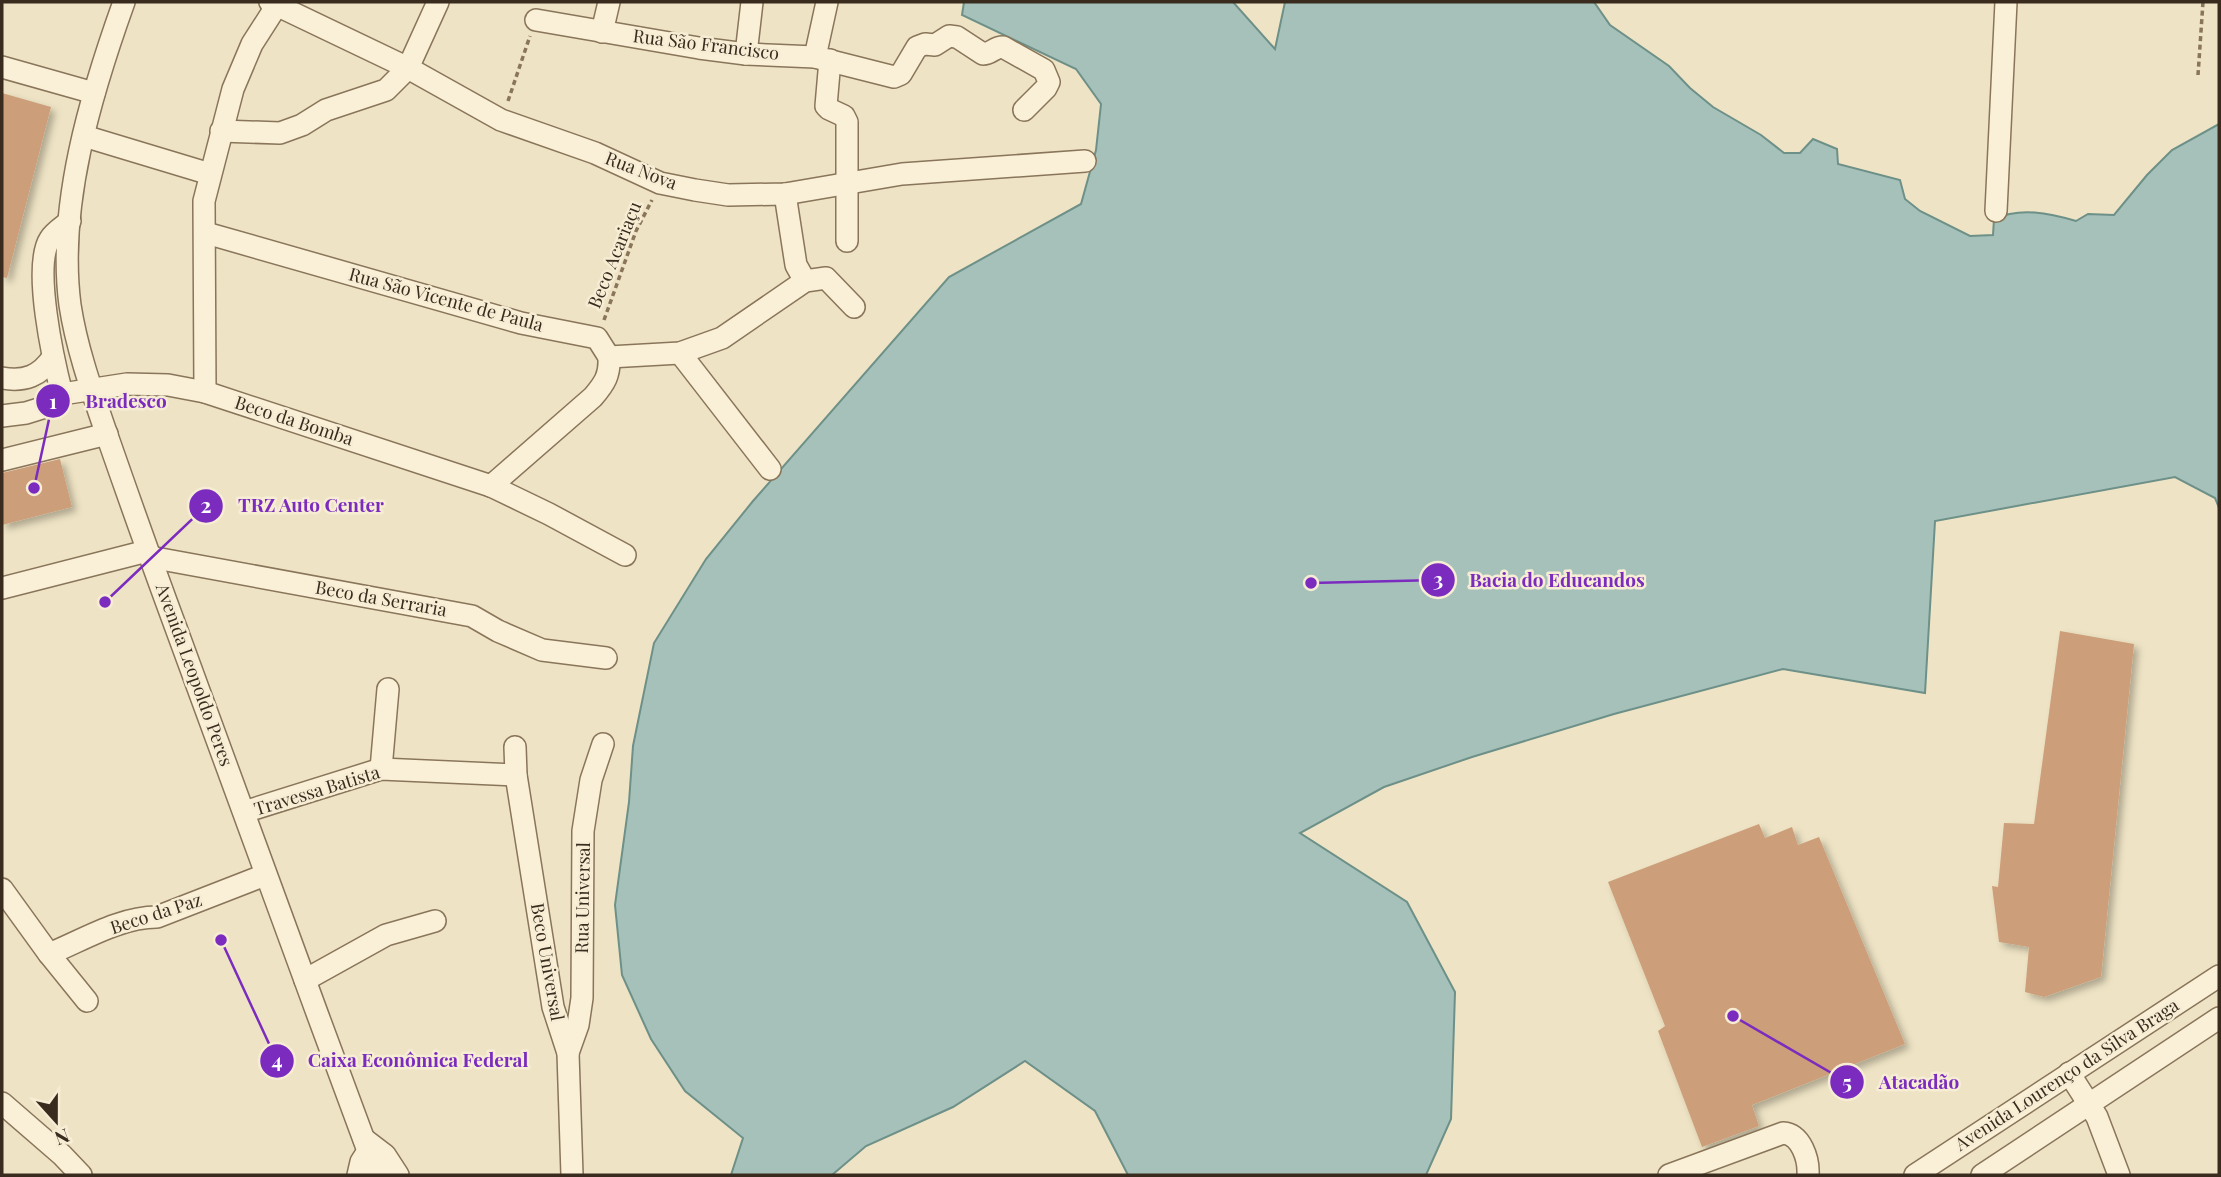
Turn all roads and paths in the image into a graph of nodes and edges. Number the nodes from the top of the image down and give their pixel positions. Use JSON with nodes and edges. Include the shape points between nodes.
{"nodes":[{"id":1,"x":124,"y":2,"type":"edge"},
{"id":2,"x":438,"y":2,"type":"edge"},
{"id":3,"x":608,"y":2,"type":"edge"},
{"id":4,"x":752,"y":2,"type":"edge"},
{"id":5,"x":827,"y":2,"type":"edge"},
{"id":6,"x":2006,"y":2,"type":"edge"},
{"id":7,"x":2203,"y":2,"type":"edge"},
{"id":8,"x":277,"y":3,"type":"edge"},
{"id":9,"x":536,"y":20,"type":"joint"},
{"id":10,"x":602,"y":32,"type":"junction"},
{"id":11,"x":746,"y":54,"type":"junction"},
{"id":12,"x":822,"y":58,"type":"junction"},
{"id":13,"x":2,"y":67,"type":"edge"},
{"id":14,"x":408,"y":68,"type":"junction"},
{"id":15,"x":2198,"y":75,"type":"dead end"},
{"id":16,"x":94,"y":93,"type":"junction"},
{"id":17,"x":1024,"y":110,"type":"dead end"},
{"id":18,"x":501,"y":120,"type":"junction"},
{"id":19,"x":221,"y":131,"type":"junction"},
{"id":20,"x":84,"y":136,"type":"junction"},
{"id":21,"x":1085,"y":161,"type":"dead end"},
{"id":22,"x":210,"y":174,"type":"junction"},
{"id":23,"x":660,"y":183,"type":"junction"},
{"id":24,"x":846,"y":183,"type":"junction"},
{"id":25,"x":785,"y":194,"type":"junction"},
{"id":26,"x":1996,"y":211,"type":"dead end"},
{"id":27,"x":70,"y":221,"type":"junction"},
{"id":28,"x":206,"y":233,"type":"junction"},
{"id":29,"x":847,"y":241,"type":"dead end"},
{"id":30,"x":805,"y":281,"type":"junction"},
{"id":31,"x":854,"y":307,"type":"dead end"},
{"id":32,"x":597,"y":338,"type":"junction"},
{"id":33,"x":680,"y":353,"type":"junction"},
{"id":34,"x":53,"y":357,"type":"junction"},
{"id":35,"x":609,"y":357,"type":"junction"},
{"id":36,"x":10,"y":379,"type":"edge"},
{"id":37,"x":91,"y":388,"type":"junction"},
{"id":38,"x":205,"y":392,"type":"junction"},
{"id":39,"x":62,"y":394,"type":"junction"},
{"id":40,"x":26,"y":413,"type":"junction"},
{"id":41,"x":2,"y":416,"type":"edge"},
{"id":42,"x":107,"y":434,"type":"junction"},
{"id":43,"x":2,"y":460,"type":"edge"},
{"id":44,"x":770,"y":469,"type":"dead end"},
{"id":45,"x":491,"y":486,"type":"junction"},
{"id":46,"x":149,"y":554,"type":"junction"},
{"id":47,"x":625,"y":555,"type":"dead end"},
{"id":48,"x":2,"y":588,"type":"edge"},
{"id":49,"x":606,"y":658,"type":"dead end"},
{"id":50,"x":388,"y":689,"type":"dead end"},
{"id":51,"x":603,"y":744,"type":"dead end"},
{"id":52,"x":515,"y":747,"type":"dead end"},
{"id":53,"x":381,"y":769,"type":"junction"},
{"id":54,"x":516,"y":775,"type":"junction"},
{"id":55,"x":244,"y":813,"type":"junction"},
{"id":56,"x":265,"y":875,"type":"junction"},
{"id":57,"x":2,"y":888,"type":"edge"},
{"id":58,"x":435,"y":921,"type":"dead end"},
{"id":59,"x":49,"y":954,"type":"junction"},
{"id":60,"x":2219,"y":976,"type":"edge"},
{"id":61,"x":305,"y":980,"type":"junction"},
{"id":62,"x":87,"y":1001,"type":"dead end"},
{"id":63,"x":2219,"y":1018,"type":"edge"},
{"id":64,"x":568,"y":1053,"type":"junction"},
{"id":65,"x":2069,"y":1073,"type":"junction"},
{"id":66,"x":2,"y":1103,"type":"edge"},
{"id":67,"x":2089,"y":1103,"type":"junction"},
{"id":68,"x":365,"y":1145,"type":"junction"},
{"id":69,"x":1704,"y":1169,"type":"edge"},
{"id":70,"x":81,"y":1175,"type":"edge"},
{"id":71,"x":358,"y":1175,"type":"edge"},
{"id":72,"x":377,"y":1175,"type":"edge"},
{"id":73,"x":398,"y":1175,"type":"edge"},
{"id":74,"x":572,"y":1175,"type":"edge"},
{"id":75,"x":1669,"y":1175,"type":"edge"},
{"id":76,"x":1808,"y":1175,"type":"edge"},
{"id":77,"x":1915,"y":1175,"type":"edge"},
{"id":78,"x":1982,"y":1175,"type":"edge"},
{"id":79,"x":2119,"y":1175,"type":"edge"}],
"edges":[{"from":1,"to":16,"type":"street","name":"Avenida Leopoldo Peres"},
{"from":2,"to":14,"type":"street"},
{"from":3,"to":10,"type":"street"},
{"from":4,"to":11,"type":"street"},
{"from":5,"to":12,"type":"street"},
{"from":6,"to":26,"type":"street"},
{"from":7,"to":15,"type":"path"},
{"from":8,"to":14,"type":"street","name":"Rua Nova"},
{"from":8,"to":19,"type":"street","via":[[252,44]]},
{"from":9,"to":10,"type":"street","name":"Rua São Francisco"},
{"from":9,"to":18,"type":"path"},
{"from":10,"to":11,"type":"street","name":"Rua São Francisco"},
{"from":11,"to":12,"type":"street","name":"Rua São Francisco"},
{"from":12,"to":17,"type":"street","name":"Rua São Francisco","via":[[894,76],[901,74],[917,47],[935,45],[949,36],[983,54],[1003,47],[1047,74],[1046,88]]},
{"from":12,"to":24,"type":"street","via":[[826,106],[846,118]]},
{"from":13,"to":16,"type":"street"},
{"from":14,"to":18,"type":"street","name":"Rua Nova"},
{"from":14,"to":19,"type":"street","via":[[386,90],[326,110],[280,133]]},
{"from":16,"to":20,"type":"street","name":"Avenida Leopoldo Peres"},
{"from":18,"to":23,"type":"street","name":"Rua Nova","via":[[595,153]]},
{"from":19,"to":22,"type":"street"},
{"from":20,"to":22,"type":"street"},
{"from":20,"to":27,"type":"street","name":"Avenida Leopoldo Peres"},
{"from":21,"to":24,"type":"street","name":"Rua Nova"},
{"from":22,"to":28,"type":"street","via":[[204,201]]},
{"from":23,"to":25,"type":"street","name":"Rua Nova","via":[[728,195]]},
{"from":23,"to":32,"type":"path","name":"Beco Acariaçu","via":[[636,231]]},
{"from":24,"to":25,"type":"street","name":"Rua Nova"},
{"from":24,"to":29,"type":"street"},
{"from":25,"to":30,"type":"street","via":[[796,265]]},
{"from":27,"to":34,"type":"street","via":[[50,239],[45,252],[43,282]]},
{"from":27,"to":37,"type":"street","name":"Avenida Leopoldo Peres","via":[[70,304]]},
{"from":28,"to":32,"type":"street","name":"Rua São Vicente de Paula","via":[[521,323]]},
{"from":28,"to":38,"type":"street"},
{"from":30,"to":31,"type":"street","via":[[827,278]]},
{"from":30,"to":33,"type":"street","via":[[722,338]]},
{"from":32,"to":35,"type":"street"},
{"from":33,"to":35,"type":"street"},
{"from":33,"to":44,"type":"street"},
{"from":34,"to":36,"type":"street","via":[[40,373]]},
{"from":34,"to":39,"type":"street"},
{"from":35,"to":45,"type":"street","via":[[610,371],[593,397]]},
{"from":36,"to":40,"type":"street"},
{"from":37,"to":38,"type":"street","name":"Beco da Bomba","via":[[168,385]]},
{"from":37,"to":39,"type":"street","name":"Beco da Bomba"},
{"from":37,"to":42,"type":"street","name":"Avenida Leopoldo Peres"},
{"from":38,"to":45,"type":"street","name":"Beco da Bomba"},
{"from":39,"to":40,"type":"street","name":"Beco da Bomba","via":[[43,408]]},
{"from":40,"to":41,"type":"street","name":"Beco da Bomba"},
{"from":42,"to":43,"type":"street"},
{"from":42,"to":46,"type":"street","name":"Avenida Leopoldo Peres"},
{"from":45,"to":47,"type":"street","name":"Beco da Bomba"},
{"from":46,"to":48,"type":"street"},
{"from":46,"to":49,"type":"street","name":"Beco da Serraria","via":[[472,616],[542,650]]},
{"from":46,"to":55,"type":"street","name":"Avenida Leopoldo Peres"},
{"from":50,"to":53,"type":"street"},
{"from":51,"to":64,"type":"street","name":"Rua Universal","via":[[591,780],[583,831],[582,998]]},
{"from":52,"to":54,"type":"street","name":"Beco Universal"},
{"from":53,"to":54,"type":"street","name":"Travessa Batista"},
{"from":53,"to":55,"type":"street","name":"Travessa Batista"},
{"from":54,"to":64,"type":"street","name":"Beco Universal","via":[[553,1007]]},
{"from":55,"to":56,"type":"street","name":"Avenida Leopoldo Peres"},
{"from":56,"to":59,"type":"street","name":"Beco da Paz","via":[[157,916],[127,921]]},
{"from":56,"to":61,"type":"street","name":"Avenida Leopoldo Peres"},
{"from":57,"to":59,"type":"street"},
{"from":58,"to":61,"type":"street","via":[[386,935]]},
{"from":59,"to":62,"type":"street"},
{"from":60,"to":65,"type":"street","name":"Avenida Lourenço da Silva Braga"},
{"from":61,"to":68,"type":"street","name":"Avenida Leopoldo Peres"},
{"from":63,"to":67,"type":"street","name":"Avenida Lourenço da Silva Braga"},
{"from":64,"to":74,"type":"street","name":"Beco Universal"},
{"from":65,"to":67,"type":"street"},
{"from":65,"to":77,"type":"street","name":"Avenida Lourenço da Silva Braga"},
{"from":66,"to":70,"type":"street"},
{"from":67,"to":78,"type":"street","name":"Avenida Lourenço da Silva Braga"},
{"from":67,"to":79,"type":"street"},
{"from":68,"to":71,"type":"street"},
{"from":68,"to":72,"type":"street","name":"Avenida Leopoldo Peres"},
{"from":68,"to":73,"type":"street","via":[[385,1155]]},
{"from":69,"to":75,"type":"street"},
{"from":69,"to":76,"type":"street","via":[[1790,1133],[1799,1140]]}]}
